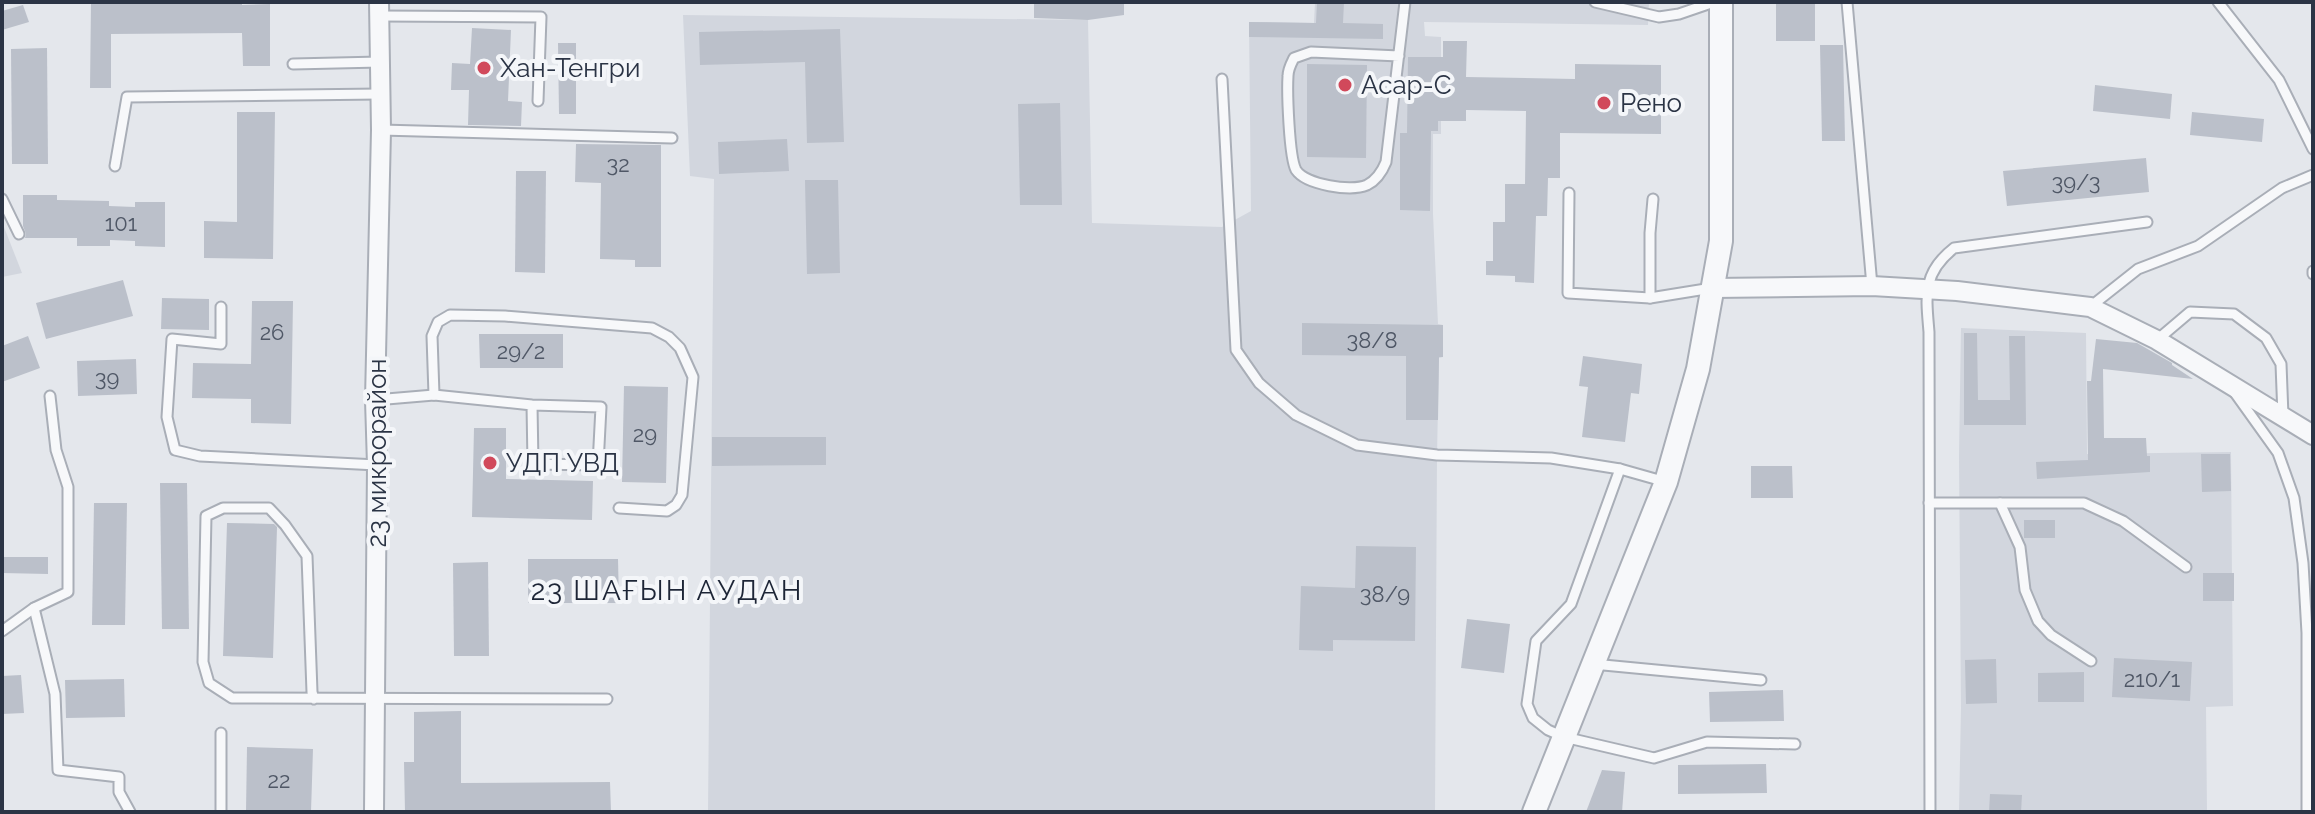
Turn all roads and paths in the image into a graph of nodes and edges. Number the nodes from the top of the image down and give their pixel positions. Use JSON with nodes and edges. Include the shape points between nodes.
{"nodes":[{"id":1,"x":1405,"y":2,"type":"edge"},
{"id":2,"x":1595,"y":2,"type":"edge"},
{"id":3,"x":1679,"y":2,"type":"edge"},
{"id":4,"x":1714,"y":2,"type":"edge"},
{"id":5,"x":1721,"y":2,"type":"edge"},
{"id":6,"x":1847,"y":2,"type":"edge"},
{"id":7,"x":2218,"y":2,"type":"edge"},
{"id":8,"x":1614,"y":4,"type":"edge"},
{"id":9,"x":379,"y":9,"type":"edge"},
{"id":10,"x":1679,"y":14,"type":"junction"},
{"id":11,"x":1399,"y":56,"type":"junction"},
{"id":12,"x":380,"y":62,"type":"junction"},
{"id":13,"x":293,"y":64,"type":"dead end"},
{"id":14,"x":1222,"y":79,"type":"dead end"},
{"id":15,"x":380,"y":94,"type":"junction"},
{"id":16,"x":538,"y":101,"type":"dead end"},
{"id":17,"x":381,"y":130,"type":"junction"},
{"id":18,"x":672,"y":138,"type":"dead end"},
{"id":19,"x":2313,"y":149,"type":"edge"},
{"id":20,"x":115,"y":166,"type":"dead end"},
{"id":21,"x":2313,"y":175,"type":"edge"},
{"id":22,"x":1569,"y":193,"type":"dead end"},
{"id":23,"x":2,"y":199,"type":"edge"},
{"id":24,"x":1653,"y":199,"type":"dead end"},
{"id":25,"x":2147,"y":222,"type":"dead end"},
{"id":26,"x":19,"y":234,"type":"dead end"},
{"id":27,"x":1872,"y":286,"type":"junction"},
{"id":28,"x":1713,"y":288,"type":"junction"},
{"id":29,"x":1926,"y":289,"type":"junction"},
{"id":30,"x":1650,"y":298,"type":"junction"},
{"id":31,"x":221,"y":307,"type":"dead end"},
{"id":32,"x":2090,"y":307,"type":"junction"},
{"id":33,"x":2157,"y":340,"type":"junction"},
{"id":34,"x":2229,"y":384,"type":"junction"},
{"id":35,"x":434,"y":395,"type":"junction"},
{"id":36,"x":50,"y":396,"type":"dead end"},
{"id":37,"x":375,"y":400,"type":"junction"},
{"id":38,"x":532,"y":405,"type":"junction"},
{"id":39,"x":2283,"y":417,"type":"junction"},
{"id":40,"x":2313,"y":435,"type":"edge"},
{"id":41,"x":377,"y":465,"type":"junction"},
{"id":42,"x":1620,"y":469,"type":"junction"},
{"id":43,"x":1666,"y":482,"type":"junction"},
{"id":44,"x":1929,"y":503,"type":"junction"},
{"id":45,"x":2000,"y":503,"type":"junction"},
{"id":46,"x":619,"y":508,"type":"dead end"},
{"id":47,"x":2186,"y":567,"type":"dead end"},
{"id":48,"x":34,"y":608,"type":"junction"},
{"id":49,"x":2,"y":631,"type":"edge"},
{"id":50,"x":2091,"y":661,"type":"dead end"},
{"id":51,"x":1593,"y":664,"type":"junction"},
{"id":52,"x":1761,"y":680,"type":"dead end"},
{"id":53,"x":376,"y":697,"type":"junction"},
{"id":54,"x":314,"y":699,"type":"junction"},
{"id":55,"x":607,"y":699,"type":"dead end"},
{"id":56,"x":221,"y":733,"type":"dead end"},
{"id":57,"x":1564,"y":737,"type":"junction"},
{"id":58,"x":1795,"y":744,"type":"dead end"},
{"id":59,"x":130,"y":812,"type":"edge"},
{"id":60,"x":221,"y":812,"type":"edge"},
{"id":61,"x":374,"y":812,"type":"edge"},
{"id":62,"x":1534,"y":812,"type":"edge"},
{"id":63,"x":1930,"y":812,"type":"edge"},
{"id":64,"x":2307,"y":812,"type":"edge"}],
"edges":[{"from":1,"to":11,"type":"lane"},
{"from":2,"to":8,"type":"lane"},
{"from":3,"to":10,"type":"lane"},
{"from":4,"to":10,"type":"lane"},
{"from":5,"to":28,"type":"street","via":[[1721,241]]},
{"from":6,"to":27,"type":"lane"},
{"from":7,"to":19,"type":"lane","via":[[2279,80]]},
{"from":8,"to":10,"type":"lane","via":[[1647,16]]},
{"from":9,"to":12,"type":"street","name":"23 микрорайон"},
{"from":9,"to":16,"type":"lane","via":[[541,17]]},
{"from":11,"to":11,"type":"lane","via":[[1386,162],[1379,177],[1358,187],[1313,183],[1303,177],[1292,155],[1288,73],[1294,58],[1311,52]]},
{"from":12,"to":13,"type":"lane"},
{"from":12,"to":15,"type":"street","name":"23 микрорайон"},
{"from":14,"to":42,"type":"lane","via":[[1236,350],[1259,383],[1296,415],[1357,445],[1437,455],[1551,458]]},
{"from":15,"to":17,"type":"street","name":"23 микрорайон"},
{"from":15,"to":20,"type":"lane","via":[[127,97]]},
{"from":17,"to":18,"type":"lane"},
{"from":17,"to":37,"type":"street","name":"23 микрорайон"},
{"from":21,"to":32,"type":"lane","via":[[2282,188],[2198,246],[2138,269]]},
{"from":22,"to":30,"type":"lane","via":[[1568,293]]},
{"from":23,"to":26,"type":"lane"},
{"from":24,"to":30,"type":"lane"},
{"from":25,"to":29,"type":"lane","via":[[1954,248],[1940,259]]},
{"from":27,"to":28,"type":"street"},
{"from":27,"to":29,"type":"street"},
{"from":28,"to":30,"type":"lane"},
{"from":28,"to":43,"type":"street","via":[[1698,369]]},
{"from":29,"to":32,"type":"street"},
{"from":29,"to":44,"type":"lane"},
{"from":31,"to":41,"type":"lane","via":[[221,344],[172,339],[167,417],[175,450],[200,456]]},
{"from":32,"to":33,"type":"street"},
{"from":33,"to":34,"type":"street"},
{"from":33,"to":39,"type":"lane","via":[[2190,312],[2234,314],[2266,338],[2281,364]]},
{"from":34,"to":39,"type":"street"},
{"from":34,"to":64,"type":"lane","via":[[2278,453],[2294,498],[2306,619]]},
{"from":35,"to":37,"type":"lane"},
{"from":35,"to":38,"type":"lane"},
{"from":35,"to":46,"type":"lane","via":[[432,336],[438,322],[450,315],[652,328],[669,337],[693,377],[682,495],[667,511]]},
{"from":36,"to":48,"type":"lane","via":[[56,450],[68,487],[68,592]]},
{"from":37,"to":41,"type":"street","name":"23 микрорайон"},
{"from":38,"to":38,"type":"lane","via":[[601,407],[598,465],[533,464]]},
{"from":39,"to":40,"type":"street"},
{"from":41,"to":53,"type":"street","name":"23 микрорайон"},
{"from":42,"to":43,"type":"lane"},
{"from":42,"to":57,"type":"lane","via":[[1571,604],[1536,641],[1527,704],[1533,718]]},
{"from":43,"to":51,"type":"street"},
{"from":44,"to":45,"type":"lane"},
{"from":44,"to":63,"type":"lane"},
{"from":45,"to":47,"type":"lane","via":[[2084,503],[2123,521]]},
{"from":45,"to":50,"type":"lane","via":[[2020,547],[2025,590],[2038,621]]},
{"from":48,"to":49,"type":"lane"},
{"from":48,"to":59,"type":"lane","via":[[55,694],[58,770],[119,777],[119,792]]},
{"from":51,"to":52,"type":"lane"},
{"from":51,"to":57,"type":"street"},
{"from":53,"to":54,"type":"lane"},
{"from":53,"to":55,"type":"lane"},
{"from":53,"to":61,"type":"street","name":"23 микрорайон"},
{"from":54,"to":54,"type":"lane","via":[[307,556],[269,508],[223,508],[206,516],[203,662],[209,683],[232,698]]},
{"from":56,"to":60,"type":"lane"},
{"from":57,"to":58,"type":"lane","via":[[1654,758],[1707,742]]},
{"from":57,"to":62,"type":"street"}]}
